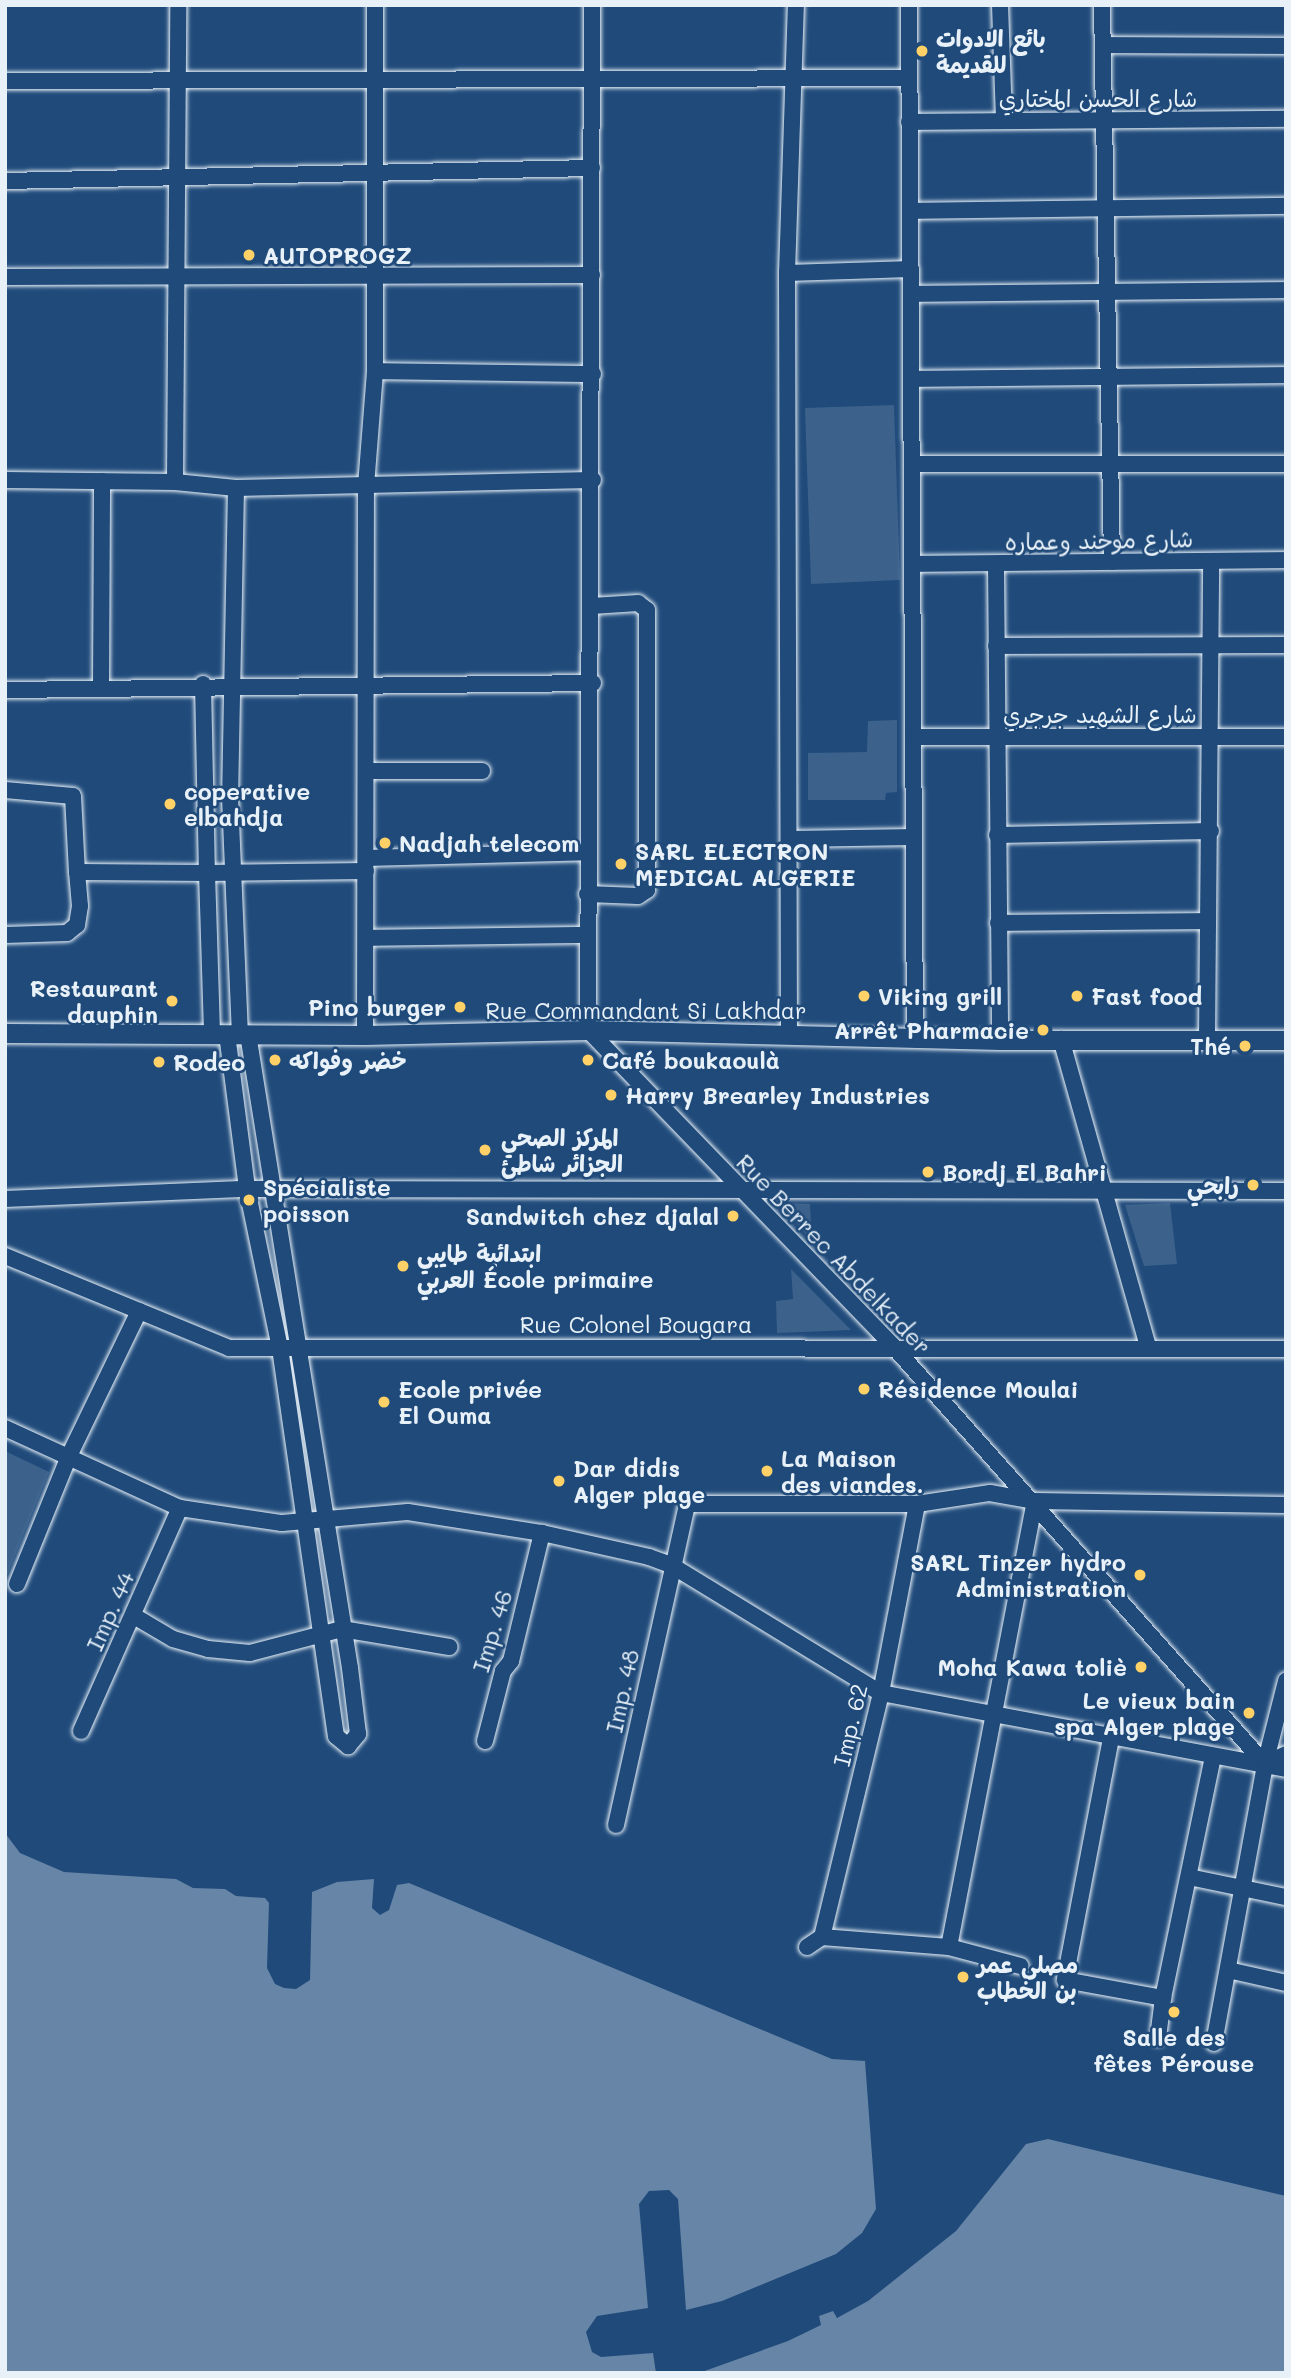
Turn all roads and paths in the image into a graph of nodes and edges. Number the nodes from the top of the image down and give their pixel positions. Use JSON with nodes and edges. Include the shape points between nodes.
{"nodes":[{"id":1,"x":178,"y":5,"type":"edge"},
{"id":2,"x":375,"y":5,"type":"edge"},
{"id":3,"x":592,"y":5,"type":"edge"},
{"id":4,"x":796,"y":5,"type":"edge"},
{"id":5,"x":909,"y":5,"type":"edge"},
{"id":6,"x":1000,"y":5,"type":"edge"},
{"id":7,"x":1102,"y":5,"type":"edge"},
{"id":8,"x":1103,"y":45,"type":"junction"},
{"id":9,"x":1286,"y":46,"type":"edge"},
{"id":10,"x":375,"y":78,"type":"junction"},
{"id":11,"x":795,"y":78,"type":"junction"},
{"id":12,"x":909,"y":78,"type":"junction"},
{"id":13,"x":177,"y":79,"type":"junction"},
{"id":14,"x":592,"y":80,"type":"junction"},
{"id":15,"x":5,"y":81,"type":"edge"},
{"id":16,"x":1286,"y":119,"type":"edge"},
{"id":17,"x":1004,"y":120,"type":"junction"},
{"id":18,"x":909,"y":122,"type":"junction"},
{"id":19,"x":1104,"y":124,"type":"junction"},
{"id":20,"x":592,"y":168,"type":"junction"},
{"id":21,"x":375,"y":174,"type":"junction"},
{"id":22,"x":177,"y":179,"type":"junction"},
{"id":23,"x":5,"y":181,"type":"edge"},
{"id":24,"x":1105,"y":205,"type":"junction"},
{"id":25,"x":1286,"y":206,"type":"edge"},
{"id":26,"x":910,"y":211,"type":"junction"},
{"id":27,"x":911,"y":269,"type":"junction"},
{"id":28,"x":787,"y":273,"type":"junction"},
{"id":29,"x":375,"y":274,"type":"junction"},
{"id":30,"x":592,"y":275,"type":"junction"},
{"id":31,"x":176,"y":276,"type":"junction"},
{"id":32,"x":5,"y":277,"type":"edge"},
{"id":33,"x":1286,"y":290,"type":"edge"},
{"id":34,"x":1107,"y":293,"type":"junction"},
{"id":35,"x":911,"y":294,"type":"junction"},
{"id":36,"x":375,"y":371,"type":"junction"},
{"id":37,"x":593,"y":374,"type":"junction"},
{"id":38,"x":1286,"y":375,"type":"edge"},
{"id":39,"x":1109,"y":378,"type":"junction"},
{"id":40,"x":912,"y":379,"type":"junction"},
{"id":41,"x":912,"y":464,"type":"junction"},
{"id":42,"x":1286,"y":464,"type":"edge"},
{"id":43,"x":1110,"y":466,"type":"junction"},
{"id":44,"x":5,"y":480,"type":"edge"},
{"id":45,"x":593,"y":480,"type":"junction"},
{"id":46,"x":102,"y":481,"type":"junction"},
{"id":47,"x":175,"y":482,"type":"junction"},
{"id":48,"x":366,"y":486,"type":"junction"},
{"id":49,"x":236,"y":488,"type":"junction"},
{"id":50,"x":1286,"y":560,"type":"edge"},
{"id":51,"x":1212,"y":561,"type":"junction"},
{"id":52,"x":1112,"y":562,"type":"junction"},
{"id":53,"x":913,"y":564,"type":"junction"},
{"id":54,"x":996,"y":565,"type":"junction"},
{"id":55,"x":593,"y":606,"type":"junction"},
{"id":56,"x":1210,"y":644,"type":"junction"},
{"id":57,"x":1286,"y":645,"type":"edge"},
{"id":58,"x":996,"y":646,"type":"junction"},
{"id":59,"x":593,"y":683,"type":"junction"},
{"id":60,"x":203,"y":684,"type":"junction"},
{"id":61,"x":233,"y":685,"type":"junction"},
{"id":62,"x":366,"y":686,"type":"junction"},
{"id":63,"x":101,"y":687,"type":"junction"},
{"id":64,"x":5,"y":690,"type":"edge"},
{"id":65,"x":997,"y":736,"type":"junction"},
{"id":66,"x":914,"y":737,"type":"junction"},
{"id":67,"x":1211,"y":737,"type":"junction"},
{"id":68,"x":1286,"y":737,"type":"edge"},
{"id":69,"x":367,"y":771,"type":"junction"},
{"id":70,"x":482,"y":771,"type":"dead end"},
{"id":71,"x":5,"y":790,"type":"edge"},
{"id":72,"x":1211,"y":831,"type":"junction"},
{"id":73,"x":997,"y":835,"type":"junction"},
{"id":74,"x":914,"y":837,"type":"junction"},
{"id":75,"x":790,"y":839,"type":"junction"},
{"id":76,"x":588,"y":852,"type":"junction"},
{"id":77,"x":366,"y":864,"type":"junction"},
{"id":78,"x":77,"y":872,"type":"junction"},
{"id":79,"x":233,"y":872,"type":"junction"},
{"id":80,"x":207,"y":873,"type":"junction"},
{"id":81,"x":587,"y":894,"type":"junction"},
{"id":82,"x":1208,"y":920,"type":"junction"},
{"id":83,"x":998,"y":923,"type":"junction"},
{"id":84,"x":5,"y":935,"type":"edge"},
{"id":85,"x":587,"y":935,"type":"junction"},
{"id":86,"x":366,"y":938,"type":"junction"},
{"id":87,"x":589,"y":1030,"type":"junction"},
{"id":88,"x":5,"y":1033,"type":"edge"},
{"id":89,"x":232,"y":1034,"type":"junction"},
{"id":90,"x":789,"y":1034,"type":"junction"},
{"id":91,"x":365,"y":1035,"type":"junction"},
{"id":92,"x":915,"y":1039,"type":"junction"},
{"id":93,"x":1207,"y":1039,"type":"junction"},
{"id":94,"x":1000,"y":1040,"type":"junction"},
{"id":95,"x":1061,"y":1040,"type":"junction"},
{"id":96,"x":1286,"y":1040,"type":"edge"},
{"id":97,"x":247,"y":1189,"type":"junction"},
{"id":98,"x":743,"y":1191,"type":"junction"},
{"id":99,"x":1286,"y":1191,"type":"edge"},
{"id":100,"x":270,"y":1192,"type":"junction"},
{"id":101,"x":1101,"y":1193,"type":"junction"},
{"id":102,"x":5,"y":1199,"type":"edge"},
{"id":103,"x":5,"y":1256,"type":"edge"},
{"id":104,"x":138,"y":1311,"type":"junction"},
{"id":105,"x":893,"y":1346,"type":"junction"},
{"id":106,"x":1148,"y":1347,"type":"junction"},
{"id":107,"x":298,"y":1348,"type":"junction"},
{"id":108,"x":280,"y":1349,"type":"junction"},
{"id":109,"x":1286,"y":1349,"type":"edge"},
{"id":110,"x":5,"y":1428,"type":"edge"},
{"id":111,"x":69,"y":1456,"type":"junction"},
{"id":112,"x":1035,"y":1501,"type":"junction"},
{"id":113,"x":917,"y":1504,"type":"junction"},
{"id":114,"x":1286,"y":1505,"type":"edge"},
{"id":115,"x":180,"y":1508,"type":"junction"},
{"id":116,"x":324,"y":1520,"type":"junction"},
{"id":117,"x":306,"y":1521,"type":"junction"},
{"id":118,"x":542,"y":1533,"type":"junction"},
{"id":119,"x":671,"y":1565,"type":"junction"},
{"id":120,"x":17,"y":1584,"type":"dead end"},
{"id":121,"x":134,"y":1616,"type":"junction"},
{"id":122,"x":342,"y":1629,"type":"junction"},
{"id":123,"x":324,"y":1637,"type":"junction"},
{"id":124,"x":450,"y":1647,"type":"dead end"},
{"id":125,"x":1286,"y":1681,"type":"edge"},
{"id":126,"x":881,"y":1693,"type":"junction"},
{"id":127,"x":993,"y":1715,"type":"junction"},
{"id":128,"x":81,"y":1731,"type":"dead end"},
{"id":129,"x":1111,"y":1738,"type":"junction"},
{"id":130,"x":485,"y":1741,"type":"dead end"},
{"id":131,"x":1286,"y":1754,"type":"edge"},
{"id":132,"x":1213,"y":1756,"type":"junction"},
{"id":133,"x":1265,"y":1764,"type":"junction"},
{"id":134,"x":1286,"y":1769,"type":"edge"},
{"id":135,"x":617,"y":1825,"type":"dead end"},
{"id":136,"x":1189,"y":1877,"type":"junction"},
{"id":137,"x":1243,"y":1889,"type":"junction"},
{"id":138,"x":1286,"y":1897,"type":"edge"},
{"id":139,"x":822,"y":1937,"type":"junction"},
{"id":140,"x":807,"y":1947,"type":"dead end"},
{"id":141,"x":949,"y":1947,"type":"junction"},
{"id":142,"x":1021,"y":1966,"type":"dead end"},
{"id":143,"x":1228,"y":1970,"type":"junction"},
{"id":144,"x":1286,"y":1983,"type":"edge"},
{"id":145,"x":1163,"y":1998,"type":"junction"},
{"id":146,"x":1158,"y":2038,"type":"dead end"},
{"id":147,"x":1214,"y":2043,"type":"dead end"}],
"edges":[{"from":1,"to":13,"type":"street"},
{"from":2,"to":10,"type":"street"},
{"from":3,"to":14,"type":"street"},
{"from":4,"to":11,"type":"street"},
{"from":5,"to":12,"type":"street"},
{"from":6,"to":17,"type":"street"},
{"from":7,"to":8,"type":"street"},
{"from":8,"to":9,"type":"street"},
{"from":8,"to":19,"type":"street"},
{"from":10,"to":13,"type":"street"},
{"from":10,"to":14,"type":"street"},
{"from":10,"to":21,"type":"street"},
{"from":11,"to":12,"type":"street"},
{"from":11,"to":14,"type":"street"},
{"from":11,"to":28,"type":"street"},
{"from":12,"to":18,"type":"street"},
{"from":13,"to":15,"type":"street"},
{"from":13,"to":22,"type":"street"},
{"from":14,"to":20,"type":"street"},
{"from":16,"to":19,"type":"street","name":"شارع الحسن المختاري"},
{"from":17,"to":18,"type":"street","name":"شارع الحسن المختاري"},
{"from":17,"to":19,"type":"street","name":"شارع الحسن المختاري"},
{"from":18,"to":26,"type":"street"},
{"from":19,"to":24,"type":"street"},
{"from":20,"to":21,"type":"street"},
{"from":20,"to":30,"type":"street"},
{"from":21,"to":22,"type":"street"},
{"from":21,"to":29,"type":"street"},
{"from":22,"to":23,"type":"street"},
{"from":22,"to":31,"type":"street"},
{"from":24,"to":25,"type":"street"},
{"from":24,"to":26,"type":"street"},
{"from":24,"to":34,"type":"street"},
{"from":26,"to":27,"type":"street"},
{"from":27,"to":28,"type":"street"},
{"from":27,"to":35,"type":"street"},
{"from":28,"to":75,"type":"street"},
{"from":29,"to":30,"type":"street"},
{"from":29,"to":31,"type":"street"},
{"from":29,"to":36,"type":"street"},
{"from":30,"to":37,"type":"street"},
{"from":31,"to":32,"type":"street"},
{"from":31,"to":47,"type":"street"},
{"from":33,"to":34,"type":"street"},
{"from":34,"to":35,"type":"street"},
{"from":34,"to":39,"type":"street"},
{"from":35,"to":40,"type":"street"},
{"from":36,"to":37,"type":"street"},
{"from":36,"to":48,"type":"street"},
{"from":37,"to":45,"type":"street"},
{"from":38,"to":39,"type":"street"},
{"from":39,"to":40,"type":"street"},
{"from":39,"to":43,"type":"street"},
{"from":40,"to":41,"type":"street"},
{"from":41,"to":43,"type":"street"},
{"from":41,"to":53,"type":"street"},
{"from":42,"to":43,"type":"street"},
{"from":43,"to":52,"type":"street"},
{"from":44,"to":46,"type":"street"},
{"from":45,"to":48,"type":"street"},
{"from":45,"to":55,"type":"street"},
{"from":46,"to":47,"type":"street"},
{"from":46,"to":63,"type":"street"},
{"from":47,"to":49,"type":"street"},
{"from":48,"to":49,"type":"street"},
{"from":48,"to":62,"type":"street"},
{"from":49,"to":61,"type":"street"},
{"from":50,"to":51,"type":"street","name":"شارع موحند وعماره"},
{"from":51,"to":52,"type":"street","name":"شارع موحند وعماره"},
{"from":51,"to":56,"type":"street"},
{"from":52,"to":54,"type":"street","name":"شارع موحند وعماره"},
{"from":53,"to":54,"type":"street","name":"شارع موحند وعماره"},
{"from":53,"to":66,"type":"street"},
{"from":54,"to":58,"type":"street"},
{"from":55,"to":59,"type":"street"},
{"from":55,"to":81,"type":"street","via":[[638,603],[647,610],[647,863],[644,895]]},
{"from":56,"to":57,"type":"street"},
{"from":56,"to":58,"type":"street"},
{"from":56,"to":67,"type":"street"},
{"from":58,"to":65,"type":"street"},
{"from":59,"to":62,"type":"street"},
{"from":59,"to":76,"type":"street"},
{"from":60,"to":61,"type":"street"},
{"from":60,"to":63,"type":"street"},
{"from":60,"to":80,"type":"street"},
{"from":61,"to":62,"type":"street"},
{"from":61,"to":79,"type":"street"},
{"from":62,"to":69,"type":"street"},
{"from":63,"to":64,"type":"street"},
{"from":65,"to":66,"type":"street","name":"شارع الشهيد جرجري"},
{"from":65,"to":67,"type":"street","name":"شارع الشهيد جرجري"},
{"from":65,"to":73,"type":"street"},
{"from":66,"to":74,"type":"street"},
{"from":67,"to":68,"type":"street","name":"شارع الشهيد جرجري"},
{"from":67,"to":72,"type":"street"},
{"from":69,"to":70,"type":"street"},
{"from":69,"to":77,"type":"street"},
{"from":71,"to":78,"type":"street","via":[[72,796]]},
{"from":72,"to":73,"type":"street"},
{"from":72,"to":82,"type":"street"},
{"from":73,"to":83,"type":"street"},
{"from":74,"to":75,"type":"street"},
{"from":74,"to":92,"type":"street"},
{"from":75,"to":90,"type":"street"},
{"from":76,"to":77,"type":"street"},
{"from":76,"to":81,"type":"street"},
{"from":77,"to":79,"type":"street"},
{"from":77,"to":86,"type":"street"},
{"from":78,"to":80,"type":"street"},
{"from":78,"to":84,"type":"street","via":[[77,925],[67,933]]},
{"from":79,"to":80,"type":"street"},
{"from":79,"to":89,"type":"street"},
{"from":80,"to":89,"type":"street"},
{"from":81,"to":85,"type":"street"},
{"from":82,"to":83,"type":"street"},
{"from":82,"to":93,"type":"street"},
{"from":83,"to":94,"type":"street"},
{"from":85,"to":86,"type":"street"},
{"from":85,"to":87,"type":"street"},
{"from":86,"to":91,"type":"street"},
{"from":87,"to":90,"type":"main road","name":"Rue Commandant Si Lakhdar"},
{"from":87,"to":91,"type":"main road","name":"Rue Commandant Si Lakhdar"},
{"from":87,"to":98,"type":"street","name":"Rue Berrec Abdelkader"},
{"from":88,"to":89,"type":"main road","name":"Rue Commandant Si Lakhdar"},
{"from":89,"to":91,"type":"main road","name":"Rue Commandant Si Lakhdar"},
{"from":89,"to":97,"type":"street"},
{"from":89,"to":100,"type":"street"},
{"from":90,"to":92,"type":"main road","name":"Rue Commandant Si Lakhdar"},
{"from":92,"to":94,"type":"main road","name":"Rue Commandant Si Lakhdar"},
{"from":93,"to":95,"type":"main road","name":"Rue Commandant Si Lakhdar"},
{"from":93,"to":96,"type":"main road","name":"Rue Commandant Si Lakhdar"},
{"from":94,"to":95,"type":"main road","name":"Rue Commandant Si Lakhdar"},
{"from":95,"to":101,"type":"street"},
{"from":97,"to":100,"type":"street"},
{"from":97,"to":102,"type":"street"},
{"from":97,"to":108,"type":"street"},
{"from":98,"to":100,"type":"street"},
{"from":98,"to":101,"type":"street"},
{"from":98,"to":105,"type":"street","name":"Rue Berrec Abdelkader"},
{"from":99,"to":101,"type":"street"},
{"from":100,"to":107,"type":"street"},
{"from":101,"to":106,"type":"street"},
{"from":103,"to":104,"type":"street","name":"Rue Colonel Bougara"},
{"from":104,"to":108,"type":"street","name":"Rue Colonel Bougara","via":[[229,1348]]},
{"from":104,"to":111,"type":"street"},
{"from":105,"to":106,"type":"street","name":"Rue Colonel Bougara"},
{"from":105,"to":107,"type":"street","name":"Rue Colonel Bougara"},
{"from":105,"to":112,"type":"street","name":"Rue Berrec Abdelkader"},
{"from":106,"to":109,"type":"street","name":"Rue Colonel Bougara"},
{"from":107,"to":108,"type":"street","name":"Rue Colonel Bougara"},
{"from":107,"to":116,"type":"street"},
{"from":108,"to":117,"type":"street"},
{"from":110,"to":111,"type":"street"},
{"from":111,"to":115,"type":"street"},
{"from":111,"to":120,"type":"street"},
{"from":112,"to":113,"type":"street","name":"Imp. 48","via":[[990,1493]]},
{"from":112,"to":114,"type":"street","name":"Imp. 48"},
{"from":112,"to":127,"type":"street"},
{"from":112,"to":133,"type":"street","name":"Rue Berrec Abdelkader"},
{"from":113,"to":119,"type":"street","name":"Imp. 48","via":[[694,1501],[683,1508]]},
{"from":113,"to":126,"type":"street","name":"Imp. 62"},
{"from":115,"to":117,"type":"street","via":[[282,1523]]},
{"from":115,"to":121,"type":"street","name":"Imp. 44"},
{"from":116,"to":117,"type":"street"},
{"from":116,"to":118,"type":"street","via":[[408,1512]]},
{"from":116,"to":122,"type":"street"},
{"from":117,"to":123,"type":"street"},
{"from":118,"to":119,"type":"street"},
{"from":118,"to":130,"type":"street","name":"Imp. 46"},
{"from":119,"to":126,"type":"street"},
{"from":119,"to":135,"type":"street","name":"Imp. 48"},
{"from":121,"to":123,"type":"street","via":[[173,1639],[208,1649],[250,1653]]},
{"from":121,"to":128,"type":"street","name":"Imp. 44"},
{"from":122,"to":123,"type":"street"},
{"from":122,"to":123,"type":"street","via":[[358,1734],[348,1746],[341,1745],[336,1736]]},
{"from":122,"to":124,"type":"street"},
{"from":125,"to":133,"type":"street"},
{"from":126,"to":127,"type":"street"},
{"from":126,"to":139,"type":"street","name":"Imp. 62"},
{"from":127,"to":129,"type":"street"},
{"from":127,"to":141,"type":"street"},
{"from":129,"to":132,"type":"street"},
{"from":129,"to":145,"type":"street","via":[[1065,1980]]},
{"from":131,"to":133,"type":"street"},
{"from":132,"to":133,"type":"street"},
{"from":132,"to":136,"type":"street"},
{"from":133,"to":134,"type":"street"},
{"from":133,"to":137,"type":"street"},
{"from":136,"to":137,"type":"street"},
{"from":136,"to":145,"type":"street"},
{"from":137,"to":138,"type":"street"},
{"from":137,"to":143,"type":"street"},
{"from":139,"to":140,"type":"street"},
{"from":139,"to":141,"type":"street"},
{"from":141,"to":142,"type":"street"},
{"from":143,"to":144,"type":"street"},
{"from":143,"to":147,"type":"street"},
{"from":145,"to":146,"type":"street"}]}
